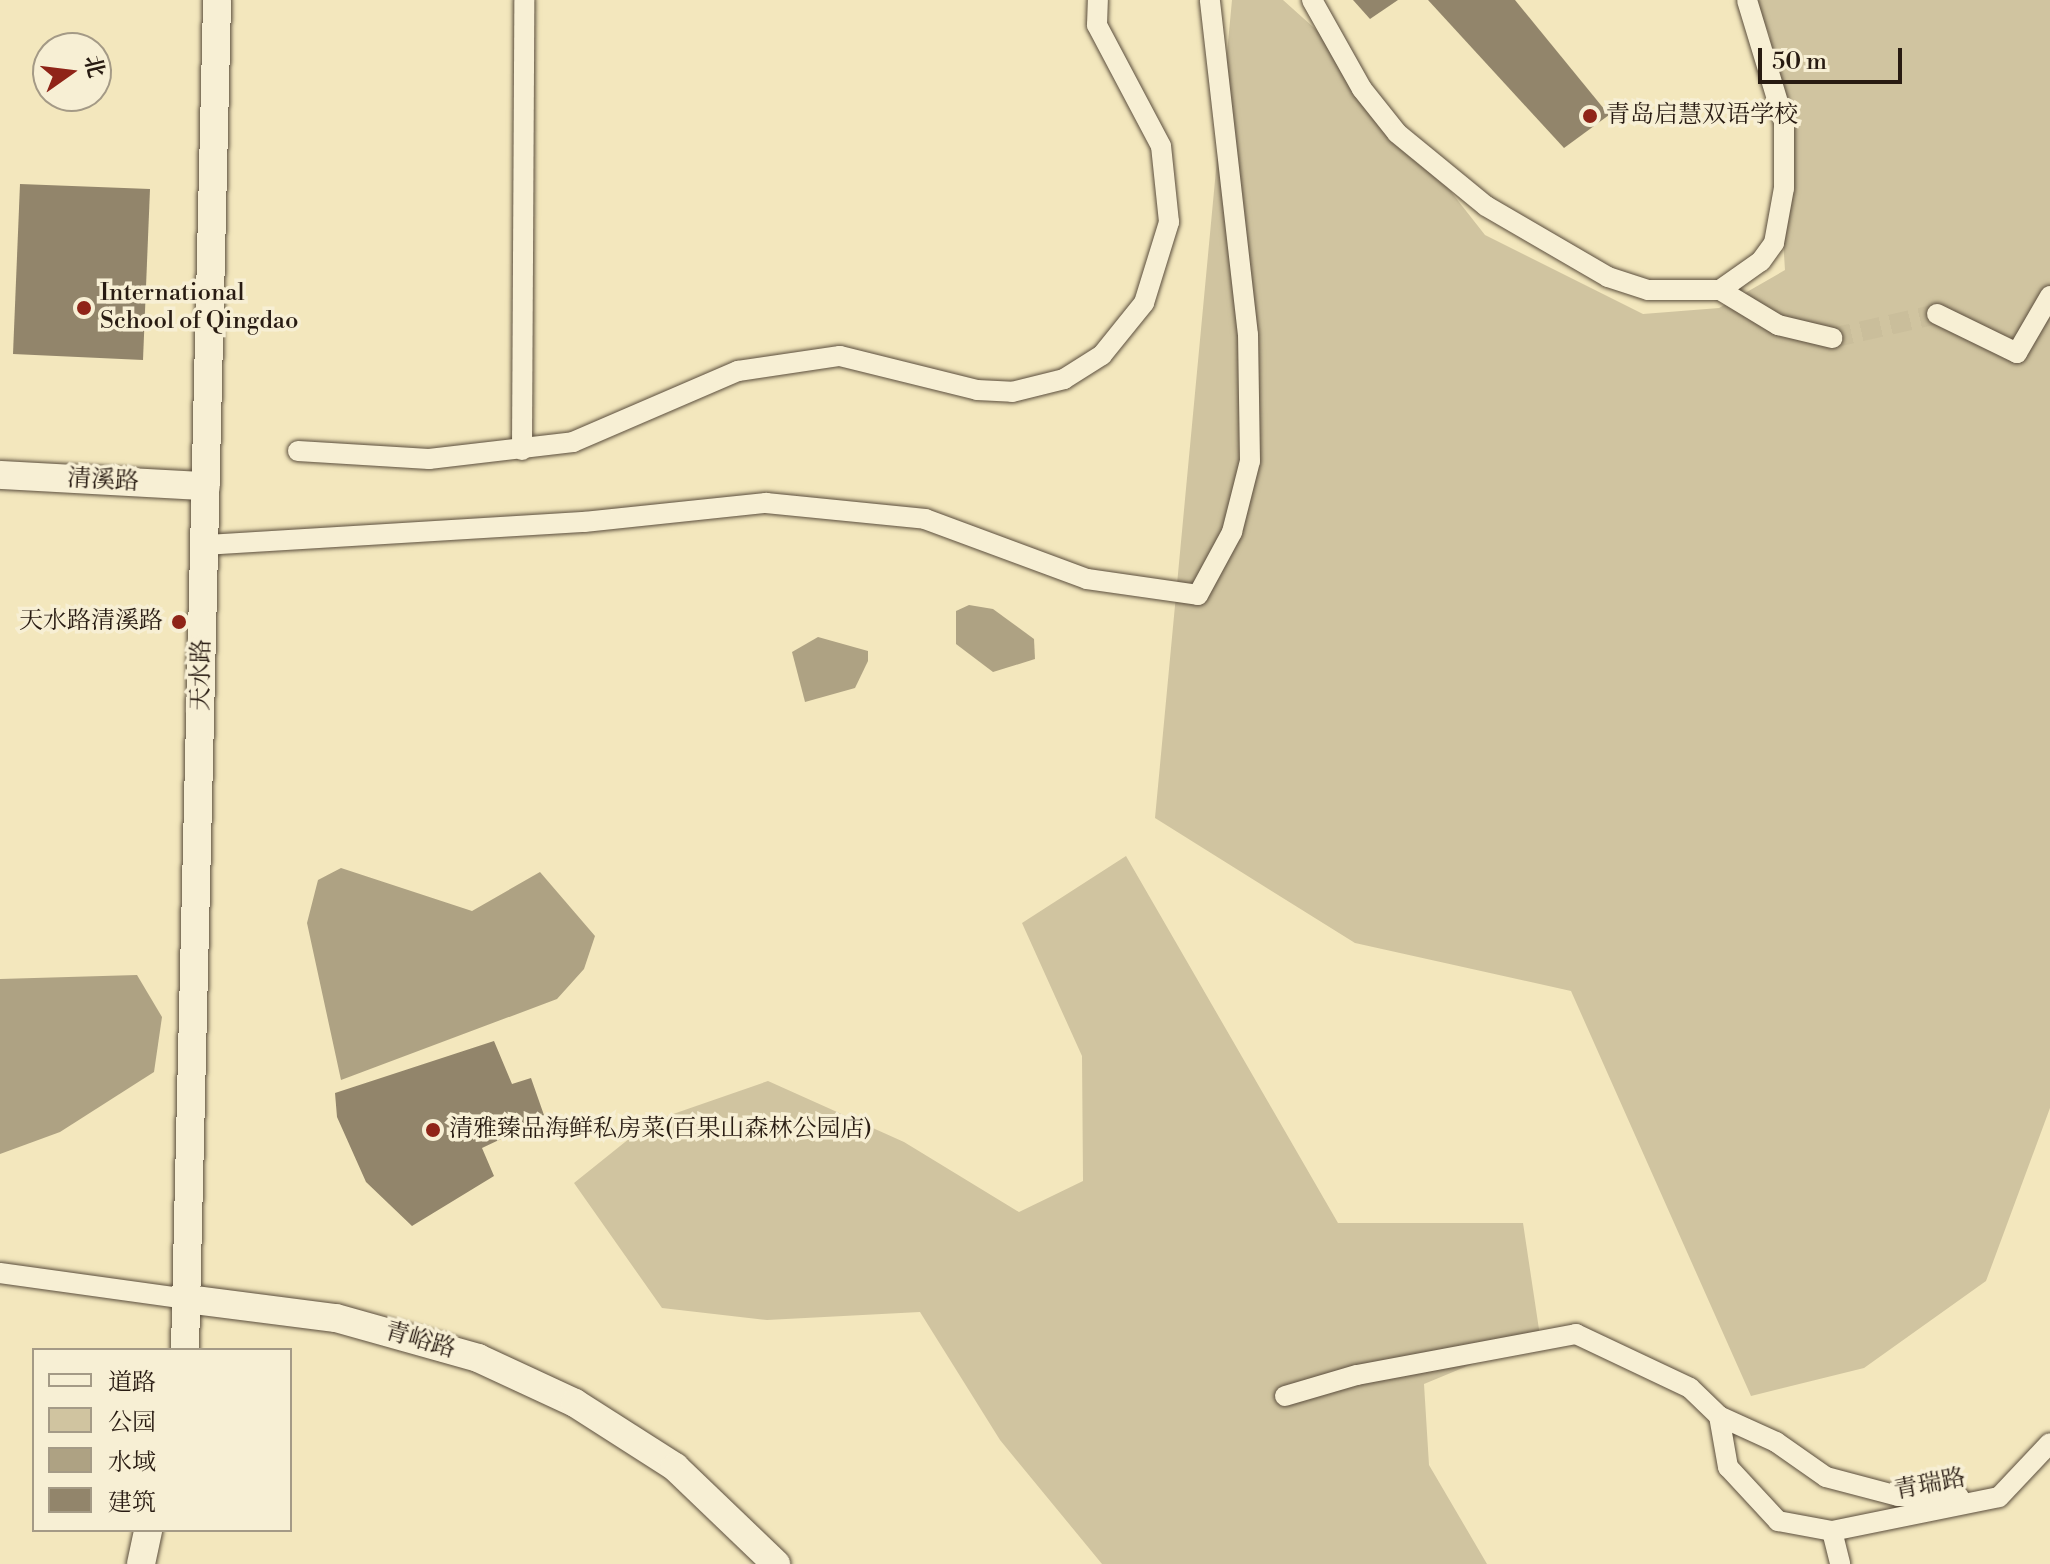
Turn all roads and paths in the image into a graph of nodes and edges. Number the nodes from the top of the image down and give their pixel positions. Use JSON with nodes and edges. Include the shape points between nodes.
{"nodes":[{"id":1,"x":217,"y":0,"type":"edge"},
{"id":2,"x":524,"y":0,"type":"edge"},
{"id":3,"x":1098,"y":0,"type":"edge"},
{"id":4,"x":1210,"y":0,"type":"edge"},
{"id":5,"x":1312,"y":0,"type":"edge"},
{"id":6,"x":1747,"y":0,"type":"edge"},
{"id":7,"x":1720,"y":290,"type":"junction"},
{"id":8,"x":2050,"y":296,"type":"edge"},
{"id":9,"x":1937,"y":314,"type":"tunnel mouth"},
{"id":10,"x":1832,"y":338,"type":"tunnel mouth"},
{"id":11,"x":522,"y":450,"type":"junction"},
{"id":12,"x":298,"y":451,"type":"dead end"},
{"id":13,"x":0,"y":475,"type":"edge"},
{"id":14,"x":206,"y":486,"type":"junction"},
{"id":15,"x":205,"y":545,"type":"junction"},
{"id":16,"x":0,"y":1273,"type":"edge"},
{"id":17,"x":187,"y":1299,"type":"junction"},
{"id":18,"x":185,"y":1348,"type":"edge"},
{"id":19,"x":1285,"y":1396,"type":"dead end"},
{"id":20,"x":1719,"y":1416,"type":"junction"},
{"id":21,"x":2050,"y":1443,"type":"edge"},
{"id":22,"x":1999,"y":1497,"type":"junction"},
{"id":23,"x":1832,"y":1531,"type":"junction"},
{"id":24,"x":148,"y":1532,"type":"edge"},
{"id":25,"x":141,"y":1564,"type":"edge"},
{"id":26,"x":776,"y":1564,"type":"edge"},
{"id":27,"x":1840,"y":1564,"type":"edge"}],
"edges":[{"from":1,"to":14,"type":"street","name":"天水路"},
{"from":2,"to":11,"type":"street"},
{"from":3,"to":11,"type":"street","via":[[1097,25],[1149,116],[1169,186],[1165,249],[1144,303],[1102,355],[1064,379],[1012,392],[977,390],[840,356],[738,371],[573,442]]},
{"from":4,"to":15,"type":"street","via":[[1248,335],[1250,461],[1232,532],[1198,595],[1087,579],[925,519],[766,503],[584,522]]},
{"from":5,"to":7,"type":"street","via":[[1362,89],[1397,133],[1486,206],[1608,277],[1648,290]]},
{"from":6,"to":7,"type":"street","via":[[1781,111],[1784,188],[1774,243],[1761,261]]},
{"from":7,"to":10,"type":"street","via":[[1778,325]]},
{"from":8,"to":9,"type":"street","via":[[2017,353]]},
{"from":11,"to":12,"type":"street","via":[[429,459]]},
{"from":13,"to":14,"type":"street","name":"清溪路"},
{"from":14,"to":15,"type":"street","name":"天水路"},
{"from":15,"to":17,"type":"street","name":"天水路"},
{"from":16,"to":17,"type":"street","name":"青峪路"},
{"from":17,"to":18,"type":"street","name":"天水路"},
{"from":17,"to":26,"type":"street","name":"青峪路","via":[[336,1318],[478,1358],[575,1403],[675,1467]]},
{"from":19,"to":20,"type":"street","via":[[1357,1375],[1576,1334],[1690,1388]]},
{"from":20,"to":22,"type":"street","via":[[1776,1442],[1826,1477],[1898,1496]]},
{"from":20,"to":23,"type":"street","via":[[1728,1467],[1778,1521]]},
{"from":21,"to":22,"type":"street","name":"青瑞路"},
{"from":22,"to":23,"type":"street","name":"青瑞路"},
{"from":23,"to":27,"type":"street"},
{"from":24,"to":25,"type":"street"}]}
